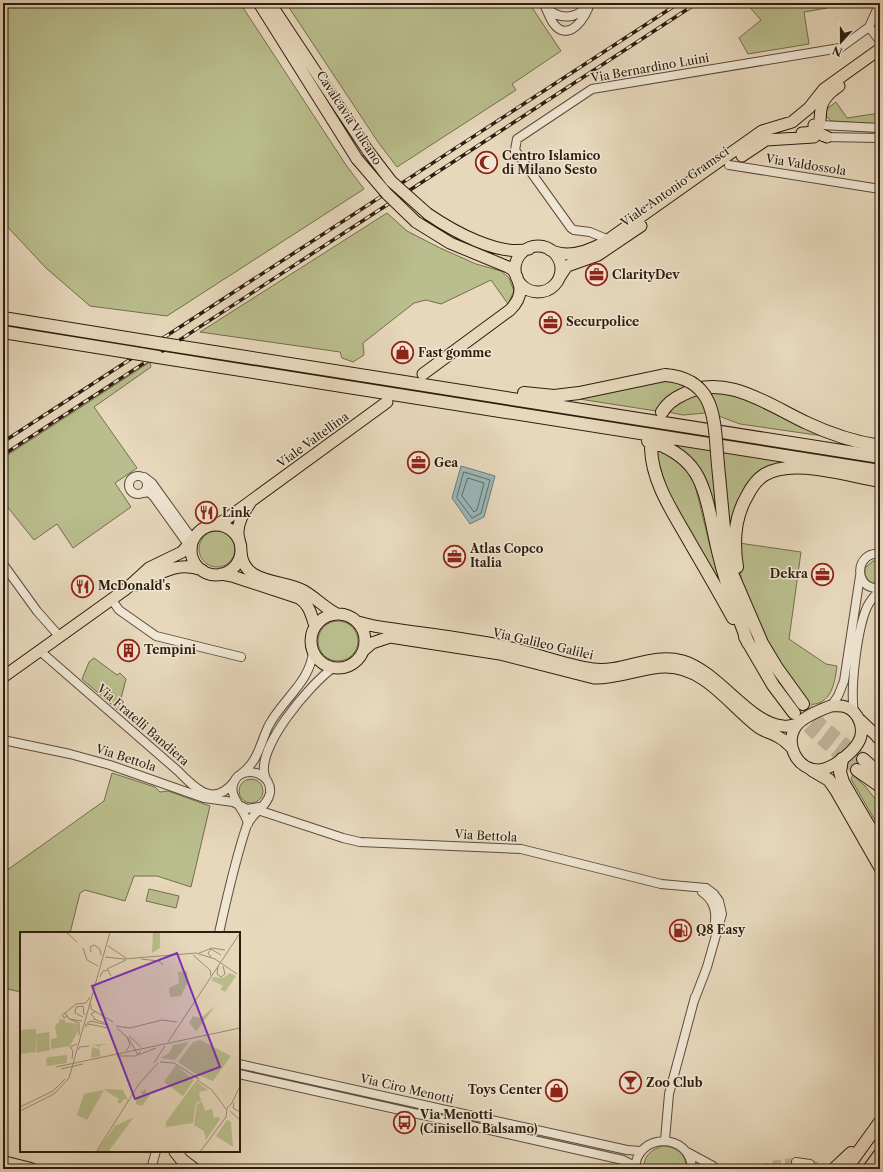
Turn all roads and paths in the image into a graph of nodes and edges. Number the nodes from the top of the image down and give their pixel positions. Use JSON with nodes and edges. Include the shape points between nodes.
{"nodes":[{"id":1,"x":259,"y":3,"type":"edge"},
{"id":2,"x":270,"y":3,"type":"edge"},
{"id":3,"x":589,"y":3,"type":"edge"},
{"id":4,"x":880,"y":3,"type":"edge"},
{"id":5,"x":544,"y":4,"type":"edge"},
{"id":6,"x":869,"y":27,"type":"junction"},
{"id":7,"x":880,"y":41,"type":"edge"},
{"id":8,"x":880,"y":49,"type":"edge"},
{"id":9,"x":880,"y":58,"type":"edge"},
{"id":10,"x":824,"y":89,"type":"junction"},
{"id":11,"x":783,"y":126,"type":"junction"},
{"id":12,"x":817,"y":127,"type":"junction"},
{"id":13,"x":880,"y":128,"type":"edge"},
{"id":14,"x":827,"y":137,"type":"joint"},
{"id":15,"x":880,"y":138,"type":"edge"},
{"id":16,"x":729,"y":165,"type":"junction"},
{"id":17,"x":880,"y":189,"type":"edge"},
{"id":18,"x":609,"y":240,"type":"junction"},
{"id":19,"x":529,"y":249,"type":"junction"},
{"id":20,"x":550,"y":250,"type":"junction"},
{"id":21,"x":559,"y":278,"type":"junction"},
{"id":22,"x":518,"y":279,"type":"junction"},
{"id":23,"x":539,"y":292,"type":"junction"},
{"id":24,"x":3,"y":318,"type":"edge"},
{"id":25,"x":3,"y":332,"type":"edge"},
{"id":26,"x":476,"y":393,"type":"junction"},
{"id":27,"x":387,"y":402,"type":"dead end"},
{"id":28,"x":458,"y":405,"type":"junction"},
{"id":29,"x":662,"y":412,"type":"dead end"},
{"id":30,"x":880,"y":446,"type":"edge"},
{"id":31,"x":650,"y":448,"type":"dead end"},
{"id":32,"x":880,"y":457,"type":"edge"},
{"id":33,"x":880,"y":472,"type":"edge"},
{"id":34,"x":144,"y":477,"type":"junction"},
{"id":35,"x":880,"y":481,"type":"edge"},
{"id":36,"x":143,"y":493,"type":"junction"},
{"id":37,"x":254,"y":498,"type":"junction"},
{"id":38,"x":215,"y":525,"type":"junction"},
{"id":39,"x":239,"y":539,"type":"junction"},
{"id":40,"x":192,"y":545,"type":"junction"},
{"id":41,"x":241,"y":552,"type":"junction"},
{"id":42,"x":880,"y":554,"type":"edge"},
{"id":43,"x":3,"y":564,"type":"edge"},
{"id":44,"x":206,"y":572,"type":"junction"},
{"id":45,"x":218,"y":574,"type":"junction"},
{"id":46,"x":860,"y":576,"type":"junction"},
{"id":47,"x":126,"y":589,"type":"junction"},
{"id":48,"x":880,"y":589,"type":"edge"},
{"id":49,"x":742,"y":596,"type":"junction"},
{"id":50,"x":112,"y":600,"type":"junction"},
{"id":51,"x":37,"y":611,"type":"junction"},
{"id":52,"x":49,"y":613,"type":"dead end"},
{"id":53,"x":338,"y":614,"type":"junction"},
{"id":54,"x":358,"y":622,"type":"junction"},
{"id":55,"x":315,"y":626,"type":"junction"},
{"id":56,"x":60,"y":637,"type":"junction"},
{"id":57,"x":748,"y":643,"type":"junction"},
{"id":58,"x":364,"y":650,"type":"junction"},
{"id":59,"x":40,"y":651,"type":"junction"},
{"id":60,"x":313,"y":652,"type":"junction"},
{"id":61,"x":241,"y":658,"type":"dead end"},
{"id":62,"x":333,"y":668,"type":"junction"},
{"id":63,"x":3,"y":677,"type":"edge"},
{"id":64,"x":803,"y":704,"type":"tunnel mouth"},
{"id":65,"x":830,"y":706,"type":"junction"},
{"id":66,"x":857,"y":716,"type":"junction"},
{"id":67,"x":796,"y":719,"type":"junction"},
{"id":68,"x":880,"y":739,"type":"edge"},
{"id":69,"x":3,"y":740,"type":"edge"},
{"id":70,"x":858,"y":743,"type":"junction"},
{"id":71,"x":792,"y":748,"type":"junction"},
{"id":72,"x":842,"y":759,"type":"junction"},
{"id":73,"x":867,"y":768,"type":"edge"},
{"id":74,"x":812,"y":770,"type":"junction"},
{"id":75,"x":241,"y":774,"type":"junction"},
{"id":76,"x":880,"y":774,"type":"edge"},
{"id":77,"x":266,"y":779,"type":"junction"},
{"id":78,"x":234,"y":781,"type":"junction"},
{"id":79,"x":880,"y":786,"type":"edge"},
{"id":80,"x":880,"y":793,"type":"edge"},
{"id":81,"x":268,"y":798,"type":"junction"},
{"id":82,"x":239,"y":806,"type":"junction"},
{"id":83,"x":258,"y":808,"type":"junction"},
{"id":84,"x":280,"y":818,"type":"junction"},
{"id":85,"x":248,"y":824,"type":"junction"},
{"id":86,"x":880,"y":845,"type":"edge"},
{"id":87,"x":880,"y":867,"type":"edge"},
{"id":88,"x":219,"y":932,"type":"edge"},
{"id":89,"x":240,"y":1064,"type":"edge"},
{"id":90,"x":240,"y":1074,"type":"edge"},
{"id":91,"x":880,"y":1122,"type":"edge"},
{"id":92,"x":869,"y":1136,"type":"junction"},
{"id":93,"x":665,"y":1140,"type":"junction"},
{"id":94,"x":641,"y":1151,"type":"junction"},
{"id":95,"x":686,"y":1151,"type":"junction"},
{"id":96,"x":156,"y":1152,"type":"edge"},
{"id":97,"x":176,"y":1152,"type":"edge"},
{"id":98,"x":880,"y":1154,"type":"edge"},
{"id":99,"x":3,"y":1162,"type":"edge"},
{"id":100,"x":796,"y":1162,"type":"tunnel mouth"},
{"id":101,"x":810,"y":1164,"type":"tunnel mouth"},
{"id":102,"x":713,"y":1166,"type":"dead end"},
{"id":103,"x":635,"y":1168,"type":"edge"},
{"id":104,"x":31,"y":1169,"type":"edge"},
{"id":105,"x":151,"y":1169,"type":"edge"},
{"id":106,"x":194,"y":1169,"type":"edge"},
{"id":107,"x":692,"y":1169,"type":"edge"},
{"id":108,"x":834,"y":1169,"type":"edge"},
{"id":109,"x":846,"y":1169,"type":"edge"},
{"id":110,"x":869,"y":1169,"type":"edge"}],
"edges":[{"from":1,"to":22,"type":"main road","name":"Cavalcavia Vulcano","bridge":true,"via":[[357,158],[387,194],[416,222],[454,245],[508,267]]},
{"from":2,"to":19,"type":"main road","name":"Cavalcavia Vulcano","bridge":true,"via":[[368,151],[391,181],[428,214],[457,231],[495,247],[514,251]]},
{"from":3,"to":5,"type":"street","via":[[579,13],[565,17],[552,12]]},
{"from":3,"to":5,"type":"street","via":[[586,14],[579,24],[566,31],[553,23]]},
{"from":4,"to":6,"type":"street"},
{"from":6,"to":7,"type":"street"},
{"from":6,"to":18,"type":"street","name":"Via Bernardino Luini","via":[[836,50],[592,89],[517,139],[515,150],[572,229],[590,232]]},
{"from":8,"to":10,"type":"main road","name":"Viale Antonio Gramsci"},
{"from":9,"to":12,"type":"main road","via":[[830,93],[823,104]]},
{"from":10,"to":11,"type":"main road","name":"Viale Antonio Gramsci","via":[[804,113]]},
{"from":10,"to":12,"type":"main road","via":[[816,103]]},
{"from":11,"to":12,"type":"main road","name":"Viale Antonio Gramsci"},
{"from":11,"to":18,"type":"main road","name":"Viale Antonio Gramsci","via":[[762,131]]},
{"from":12,"to":13,"type":"street"},
{"from":12,"to":14,"type":"main road"},
{"from":12,"to":16,"type":"main road","name":"Viale Antonio Gramsci","via":[[770,136]]},
{"from":14,"to":15,"type":"street"},
{"from":16,"to":17,"type":"street","name":"Via Valdossola"},
{"from":16,"to":21,"type":"main road","name":"Viale Antonio Gramsci","via":[[621,241],[598,255],[567,266]]},
{"from":18,"to":20,"type":"main road","name":"Viale Antonio Gramsci","via":[[584,252],[563,253]]},
{"from":19,"to":20,"type":"main road","via":[[539,247]]},
{"from":19,"to":22,"type":"main road","via":[[517,261],[515,268]]},
{"from":20,"to":21,"type":"main road","via":[[559,261]]},
{"from":21,"to":23,"type":"main road","via":[[551,288]]},
{"from":22,"to":23,"type":"main road","via":[[526,288]]},
{"from":22,"to":23,"type":"main road","via":[[520,296],[510,310],[426,375],[498,327],[530,295]]},
{"from":24,"to":26,"type":"highway","bridge":true},
{"from":25,"to":28,"type":"highway","bridge":true},
{"from":26,"to":32,"type":"highway"},
{"from":26,"to":49,"type":"highway","bridge":true,"via":[[495,390],[560,395],[665,374],[688,379],[703,390],[713,419],[726,549],[731,571]]},
{"from":27,"to":37,"type":"main road","name":"Viale Valtellina"},
{"from":28,"to":33,"type":"highway"},
{"from":28,"to":57,"type":"highway","via":[[488,416],[640,439],[666,447],[688,463],[695,472],[705,496],[725,578]]},
{"from":29,"to":30,"type":"highway","via":[[674,399],[687,392],[698,388],[722,387],[748,394],[830,433]]},
{"from":31,"to":57,"type":"highway","via":[[656,479],[668,504]]},
{"from":34,"to":36,"type":"street","via":[[148,485]]},
{"from":34,"to":36,"type":"street","via":[[134,476],[129,484],[132,492]]},
{"from":34,"to":40,"type":"street","via":[[188,533]]},
{"from":35,"to":49,"type":"highway","via":[[799,466],[777,469],[754,483],[740,508],[735,531],[736,559]]},
{"from":36,"to":40,"type":"street","via":[[149,492],[154,497]]},
{"from":37,"to":38,"type":"main road","name":"Viale Valtellina"},
{"from":37,"to":39,"type":"main road","name":"Viale Valtellina","via":[[240,520]]},
{"from":38,"to":39,"type":"main road","via":[[229,528]]},
{"from":38,"to":40,"type":"main road","via":[[204,528]]},
{"from":39,"to":41,"type":"main road"},
{"from":40,"to":44,"type":"main road","via":[[196,563]]},
{"from":40,"to":47,"type":"main road","via":[[177,556],[154,565]]},
{"from":41,"to":45,"type":"main road","via":[[233,568]]},
{"from":41,"to":53,"type":"main road","via":[[246,567],[257,576],[304,591]]},
{"from":42,"to":46,"type":"street","via":[[864,559],[860,566]]},
{"from":43,"to":51,"type":"street"},
{"from":44,"to":45,"type":"main road"},
{"from":44,"to":47,"type":"main road","via":[[192,567],[171,568]]},
{"from":45,"to":55,"type":"main road","via":[[229,575],[299,598],[310,609]]},
{"from":46,"to":48,"type":"street","via":[[868,586]]},
{"from":46,"to":65,"type":"street","via":[[844,681],[838,696]]},
{"from":47,"to":50,"type":"main road"},
{"from":48,"to":66,"type":"street","via":[[866,608],[862,625],[852,686]]},
{"from":49,"to":64,"type":"highway","via":[[762,643]]},
{"from":50,"to":56,"type":"main road"},
{"from":50,"to":61,"type":"street","via":[[119,610],[156,636]]},
{"from":51,"to":52,"type":"street","via":[[42,614]]},
{"from":51,"to":56,"type":"street"},
{"from":53,"to":54,"type":"main road","via":[[347,615]]},
{"from":53,"to":55,"type":"main road","via":[[329,616]]},
{"from":54,"to":58,"type":"main road","via":[[364,634]]},
{"from":54,"to":67,"type":"main road","name":"Via Galileo Galilei","via":[[501,646],[593,669],[611,669],[655,659],[678,660],[706,672],[757,716],[770,723],[783,726]]},
{"from":55,"to":60,"type":"main road"},
{"from":56,"to":59,"type":"main road"},
{"from":57,"to":67,"type":"highway"},
{"from":58,"to":62,"type":"main road","via":[[355,662],[348,666]]},
{"from":58,"to":71,"type":"main road","name":"Via Galileo Galilei","via":[[372,643],[390,637],[500,654],[594,678],[609,678],[659,668],[680,669],[710,683],[736,710],[760,729],[780,738]]},
{"from":59,"to":63,"type":"main road"},
{"from":59,"to":78,"type":"street","name":"Via Fratelli Bandiera","via":[[198,790],[208,794],[217,793],[228,788]]},
{"from":60,"to":62,"type":"main road","via":[[318,659]]},
{"from":60,"to":75,"type":"street","via":[[308,673],[273,718],[253,761]]},
{"from":62,"to":77,"type":"street","via":[[308,690],[284,721],[265,762]]},
{"from":65,"to":66,"type":"main road","via":[[847,707]]},
{"from":65,"to":67,"type":"main road"},
{"from":66,"to":68,"type":"main road"},
{"from":66,"to":70,"type":"main road","via":[[861,735]]},
{"from":67,"to":71,"type":"main road"},
{"from":68,"to":70,"type":"main road"},
{"from":69,"to":82,"type":"street","name":"Via Bettola","via":[[91,759],[204,798]]},
{"from":70,"to":72,"type":"main road"},
{"from":71,"to":74,"type":"main road","via":[[800,764]]},
{"from":72,"to":74,"type":"main road","via":[[831,768]]},
{"from":72,"to":86,"type":"highway","via":[[840,772],[843,782]]},
{"from":73,"to":76,"type":"highway"},
{"from":73,"to":79,"type":"highway"},
{"from":73,"to":80,"type":"highway"},
{"from":74,"to":87,"type":"highway","via":[[829,780]]},
{"from":75,"to":77,"type":"street","via":[[255,772]]},
{"from":75,"to":78,"type":"street"},
{"from":77,"to":81,"type":"street","via":[[270,789]]},
{"from":78,"to":82,"type":"street","via":[[232,794]]},
{"from":81,"to":83,"type":"street"},
{"from":81,"to":84,"type":"street","via":[[269,807]]},
{"from":82,"to":83,"type":"street","via":[[247,809]]},
{"from":82,"to":85,"type":"street","via":[[246,814]]},
{"from":83,"to":84,"type":"street","name":"Via Bettola"},
{"from":83,"to":85,"type":"street"},
{"from":84,"to":93,"type":"street","name":"Via Bettola","via":[[360,842],[521,849],[662,884],[691,887],[710,898],[716,913],[669,1094]]},
{"from":85,"to":88,"type":"street"},
{"from":89,"to":94,"type":"street","name":"Via Ciro Menotti"},
{"from":90,"to":103,"type":"street","name":"Via Ciro Menotti","via":[[623,1160]]},
{"from":91,"to":92,"type":"highway"},
{"from":92,"to":108,"type":"highway"},
{"from":92,"to":109,"type":"highway"},
{"from":93,"to":94,"type":"street","via":[[651,1143]]},
{"from":93,"to":95,"type":"street","via":[[679,1145]]},
{"from":94,"to":103,"type":"street"},
{"from":95,"to":102,"type":"street"},
{"from":95,"to":107,"type":"street"},
{"from":96,"to":105,"type":"street"},
{"from":97,"to":106,"type":"highway"},
{"from":98,"to":110,"type":"highway"},
{"from":99,"to":104,"type":"highway"},
{"from":100,"to":101,"type":"street"}]}
